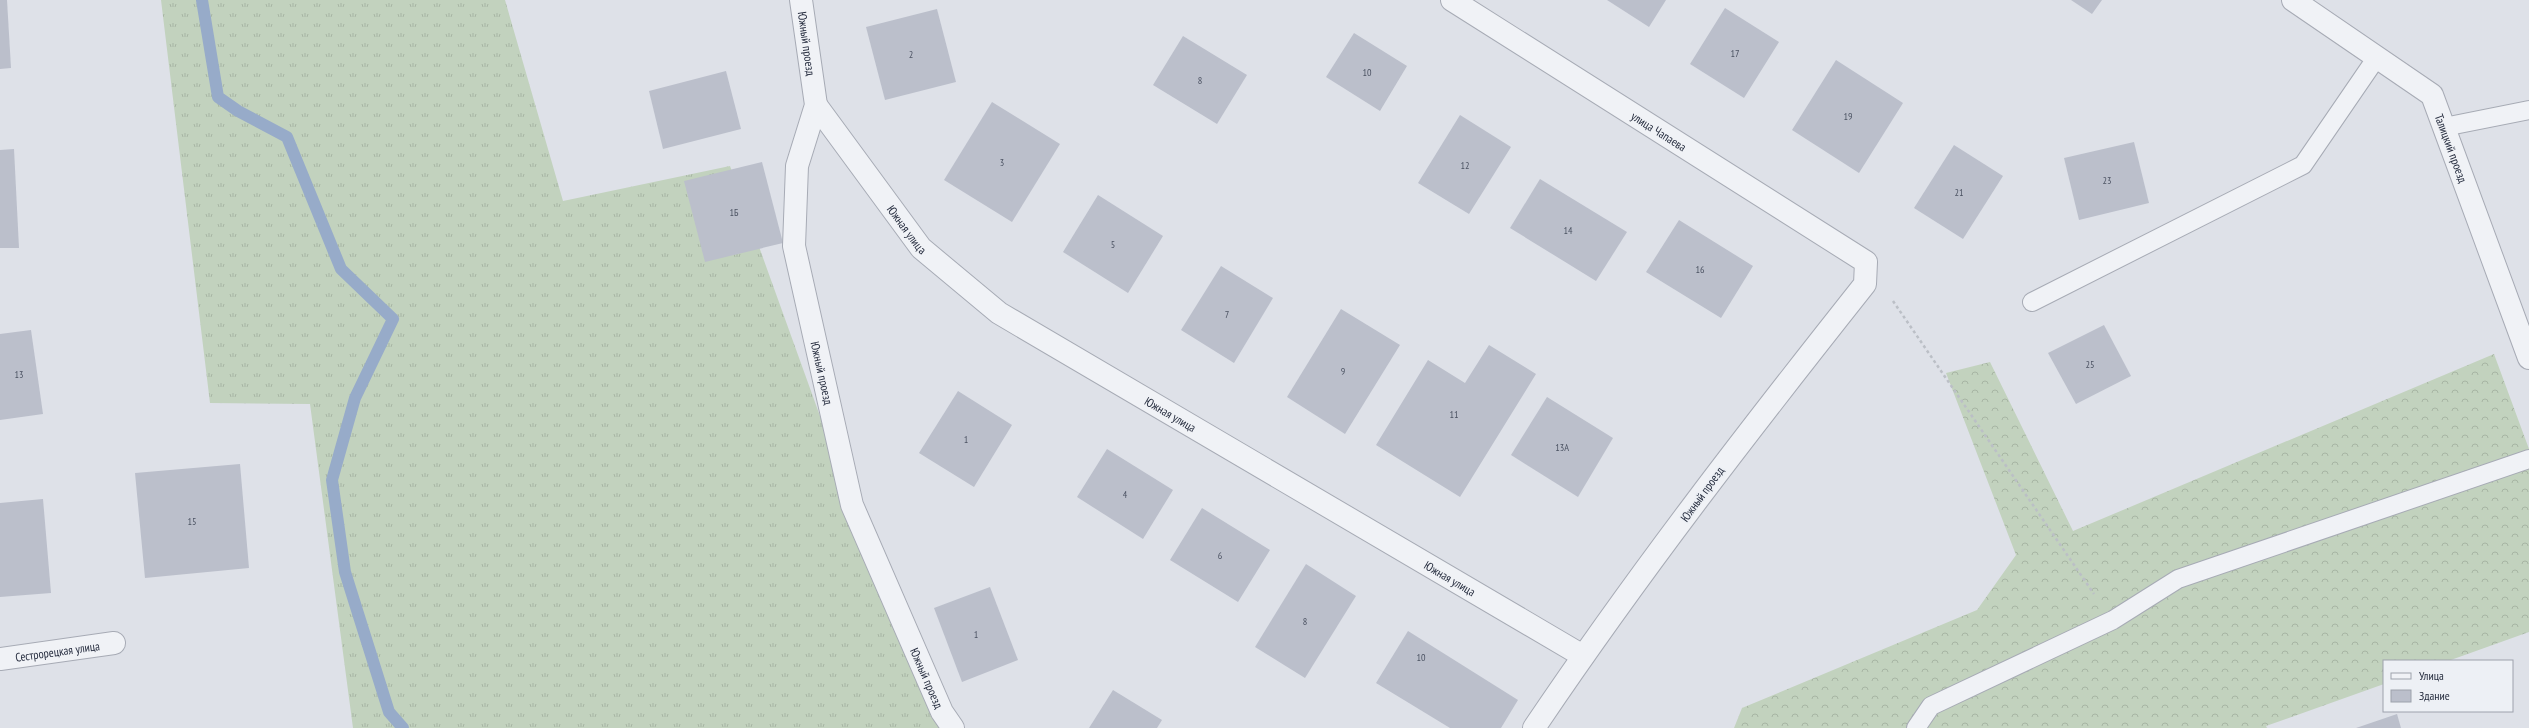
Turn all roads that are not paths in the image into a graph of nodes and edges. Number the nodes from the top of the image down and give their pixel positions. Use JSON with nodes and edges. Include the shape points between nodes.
{"nodes":[{"id":1,"x":800,"y":0,"type":"edge"},
{"id":2,"x":1452,"y":0,"type":"edge"},
{"id":3,"x":2294,"y":0,"type":"edge"},
{"id":4,"x":2377,"y":57,"type":"junction"},
{"id":5,"x":816,"y":105,"type":"junction"},
{"id":6,"x":2529,"y":110,"type":"edge"},
{"id":7,"x":2444,"y":127,"type":"junction"},
{"id":8,"x":1866,"y":262,"type":"joint"},
{"id":9,"x":2032,"y":302,"type":"dead end"},
{"id":10,"x":2529,"y":358,"type":"edge"},
{"id":11,"x":2529,"y":459,"type":"edge"},
{"id":12,"x":114,"y":643,"type":"dead end"},
{"id":13,"x":1583,"y":656,"type":"junction"},
{"id":14,"x":0,"y":659,"type":"edge"},
{"id":15,"x":953,"y":728,"type":"edge"},
{"id":16,"x":1534,"y":728,"type":"edge"},
{"id":17,"x":1916,"y":728,"type":"edge"}],
"edges":[{"from":1,"to":5,"type":"street","name":"Южный проезд"},
{"from":2,"to":8,"type":"street","name":"улица Чапаева"},
{"from":3,"to":4,"type":"street","name":"Талицкий проезд"},
{"from":4,"to":7,"type":"street","name":"Талицкий проезд","via":[[2432,95]]},
{"from":4,"to":9,"type":"lane","via":[[2303,165]]},
{"from":5,"to":13,"type":"street","name":"Южная улица","via":[[921,248],[999,313]]},
{"from":5,"to":15,"type":"street","name":"Южный проезд","via":[[797,166],[794,246],[852,505],[939,705]]},
{"from":6,"to":7,"type":"lane"},
{"from":7,"to":10,"type":"street","name":"Талицкий проезд"},
{"from":8,"to":13,"type":"street","name":"Южный проезд","via":[[1864,284],[1744,437]]},
{"from":11,"to":17,"type":"lane","via":[[2178,579],[2113,620],[1931,706]]},
{"from":12,"to":14,"type":"street","name":"Сестрорецкая улица"},
{"from":13,"to":16,"type":"street","name":"Южный проезд"}]}
